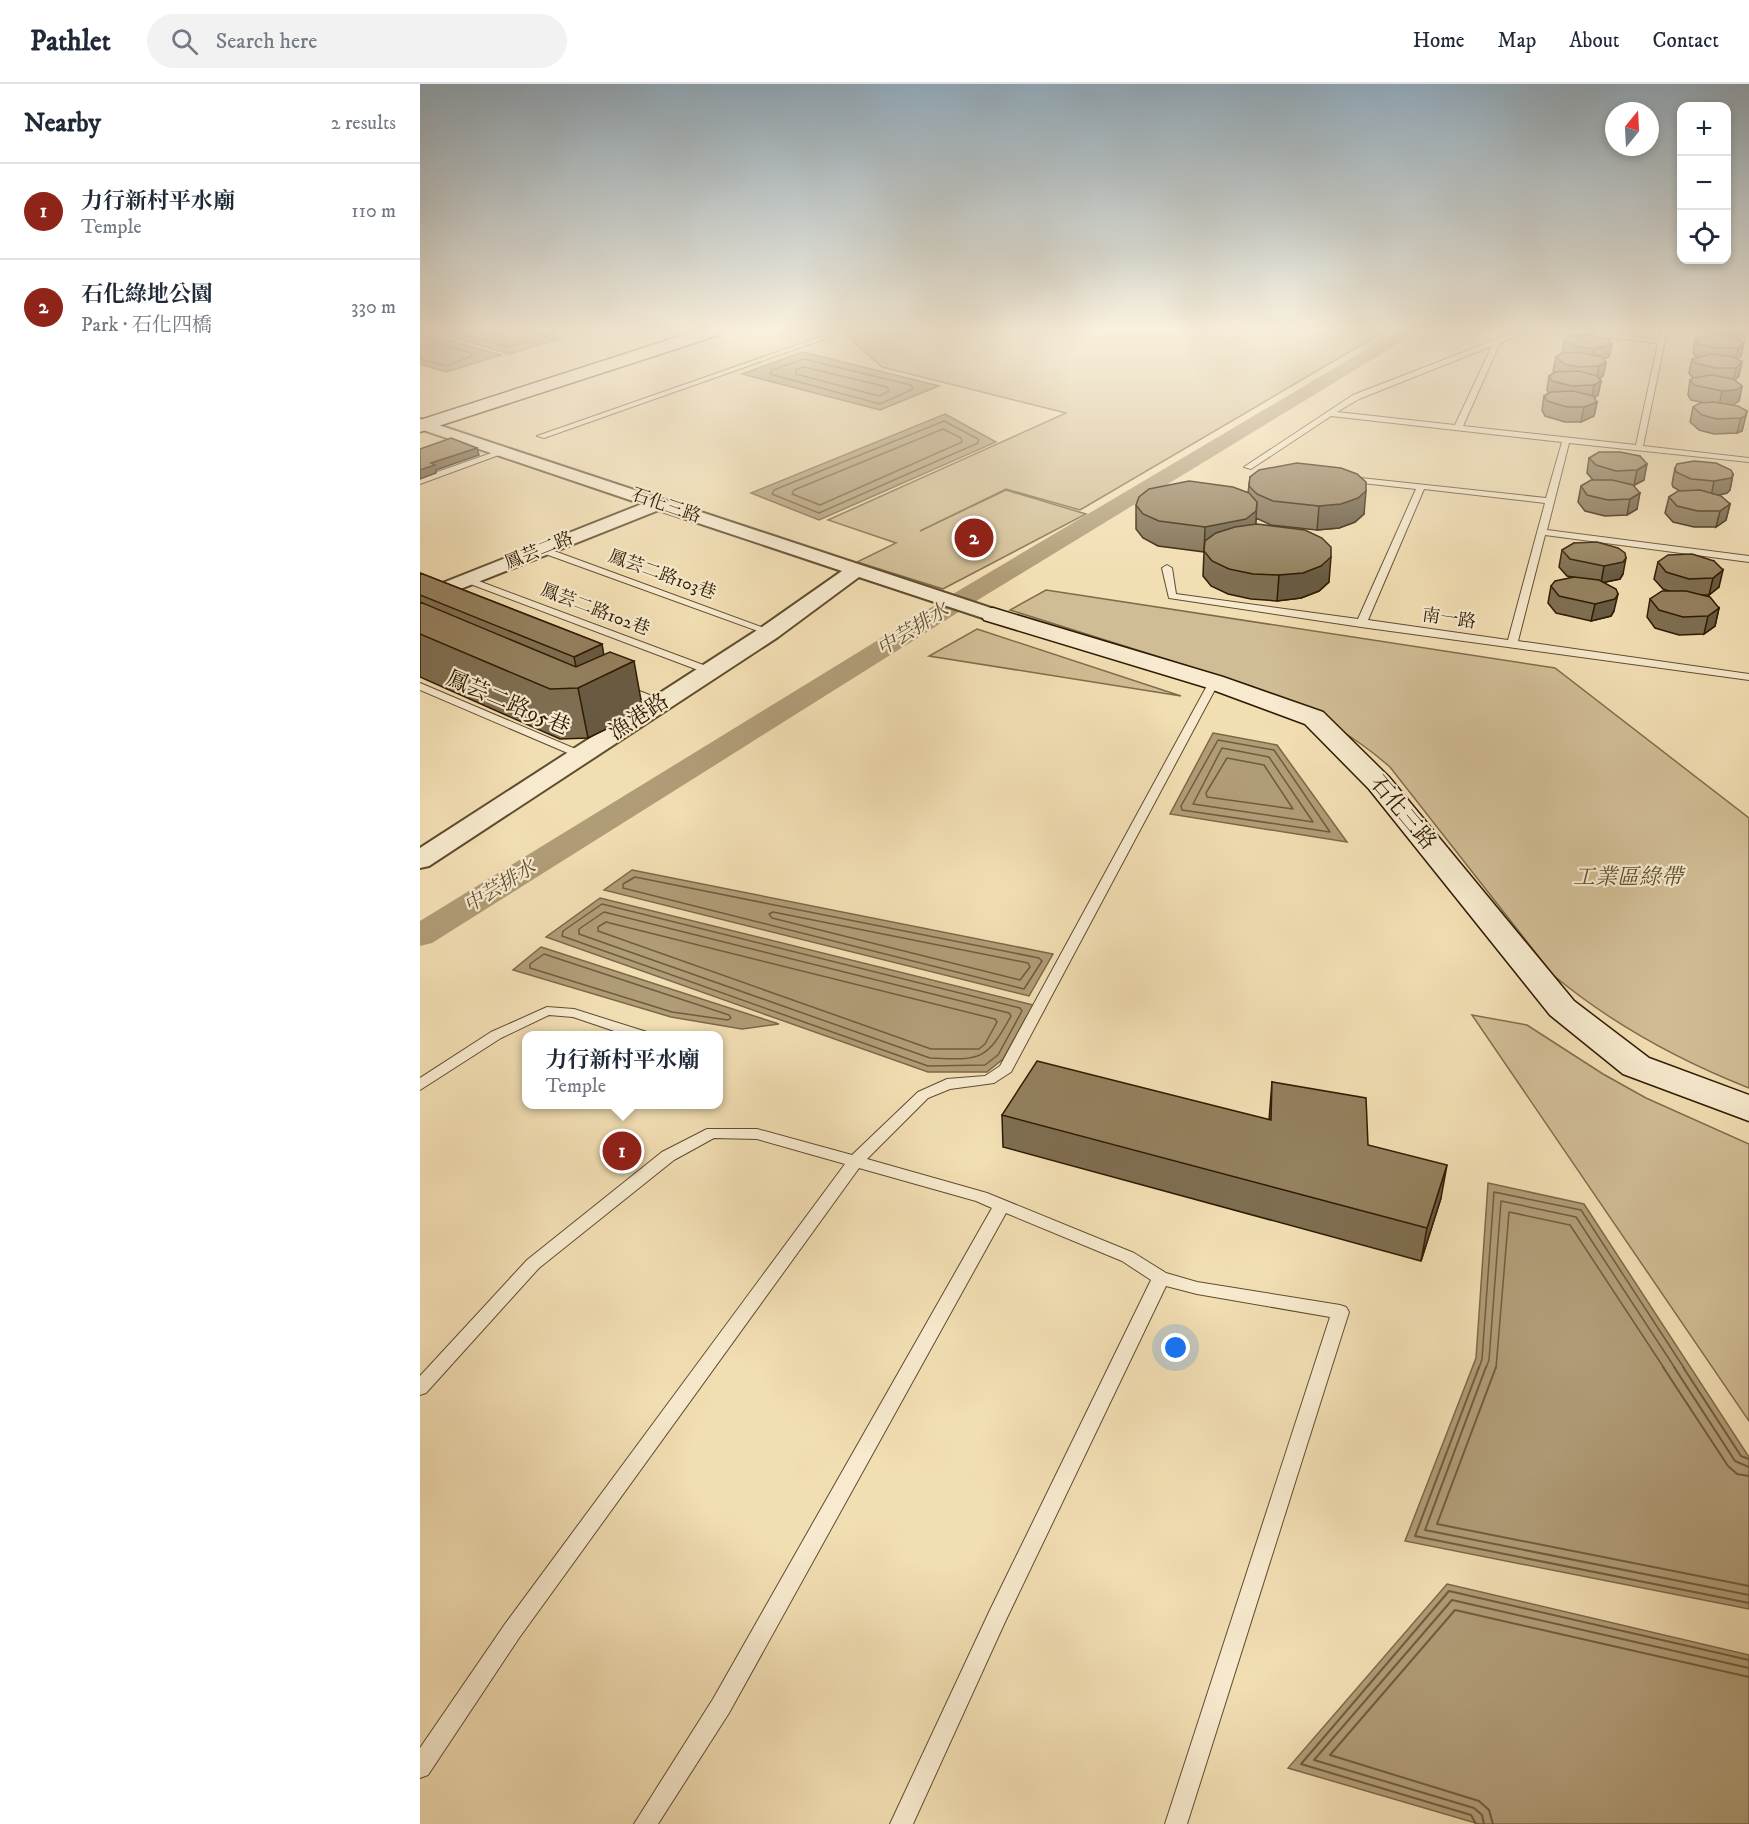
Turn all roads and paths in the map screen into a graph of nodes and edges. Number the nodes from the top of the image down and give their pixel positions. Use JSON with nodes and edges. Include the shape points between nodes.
{"nodes":[{"id":1,"x":461,"y":412,"type":"edge"},
{"id":2,"x":610,"y":412,"type":"edge"},
{"id":3,"x":1333,"y":412,"type":"edge"},
{"id":4,"x":1465,"y":412,"type":"edge"},
{"id":5,"x":1646,"y":412,"type":"edge"},
{"id":6,"x":1330,"y":414,"type":"junction"},
{"id":7,"x":421,"y":425,"type":"edge"},
{"id":8,"x":1458,"y":428,"type":"junction"},
{"id":9,"x":541,"y":436,"type":"dead end"},
{"id":10,"x":1566,"y":440,"type":"junction"},
{"id":11,"x":1639,"y":448,"type":"junction"},
{"id":12,"x":503,"y":452,"type":"junction"},
{"id":13,"x":1749,"y":460,"type":"edge"},
{"id":14,"x":1259,"y":468,"type":"edge"},
{"id":15,"x":1340,"y":477,"type":"edge"},
{"id":16,"x":420,"y":481,"type":"edge"},
{"id":17,"x":1421,"y":486,"type":"junction"},
{"id":18,"x":1548,"y":501,"type":"junction"},
{"id":19,"x":658,"y":504,"type":"junction"},
{"id":20,"x":1540,"y":532,"type":"junction"},
{"id":21,"x":543,"y":550,"type":"junction"},
{"id":22,"x":1749,"y":559,"type":"edge"},
{"id":23,"x":1167,"y":568,"type":"dead end"},
{"id":24,"x":856,"y":570,"type":"junction"},
{"id":25,"x":468,"y":580,"type":"junction"},
{"id":26,"x":425,"y":604,"type":"edge"},
{"id":27,"x":420,"y":605,"type":"edge"},
{"id":28,"x":993,"y":615,"type":"joint"},
{"id":29,"x":1361,"y":624,"type":"junction"},
{"id":30,"x":770,"y":632,"type":"junction"},
{"id":31,"x":1512,"y":644,"type":"junction"},
{"id":32,"x":710,"y":671,"type":"junction"},
{"id":33,"x":1749,"y":677,"type":"edge"},
{"id":34,"x":1214,"y":682,"type":"junction"},
{"id":35,"x":617,"y":685,"type":"edge"},
{"id":36,"x":420,"y":686,"type":"edge"},
{"id":37,"x":661,"y":703,"type":"junction"},
{"id":38,"x":581,"y":755,"type":"junction"},
{"id":39,"x":420,"y":860,"type":"edge"},
{"id":40,"x":632,"y":1031,"type":"edge"},
{"id":41,"x":420,"y":1085,"type":"edge"},
{"id":42,"x":1749,"y":1109,"type":"edge"},
{"id":43,"x":856,"y":1161,"type":"junction"},
{"id":44,"x":1001,"y":1207,"type":"junction"},
{"id":45,"x":1161,"y":1278,"type":"junction"},
{"id":46,"x":420,"y":1388,"type":"edge"},
{"id":47,"x":420,"y":1767,"type":"edge"},
{"id":48,"x":645,"y":1824,"type":"edge"},
{"id":49,"x":901,"y":1824,"type":"edge"},
{"id":50,"x":1176,"y":1824,"type":"edge"}],
"edges":[{"from":1,"to":7,"type":"street"},
{"from":2,"to":9,"type":"lane"},
{"from":3,"to":6,"type":"lane"},
{"from":4,"to":8,"type":"lane"},
{"from":5,"to":11,"type":"lane"},
{"from":6,"to":8,"type":"lane"},
{"from":6,"to":14,"type":"lane","via":[[1248,467]]},
{"from":7,"to":12,"type":"street","name":"石化三路"},
{"from":8,"to":10,"type":"lane"},
{"from":10,"to":11,"type":"lane"},
{"from":10,"to":18,"type":"lane"},
{"from":11,"to":13,"type":"lane"},
{"from":12,"to":16,"type":"lane"},
{"from":12,"to":19,"type":"street","name":"石化三路"},
{"from":15,"to":17,"type":"lane"},
{"from":17,"to":18,"type":"lane"},
{"from":17,"to":29,"type":"lane"},
{"from":18,"to":20,"type":"lane"},
{"from":19,"to":21,"type":"street","name":"鳳芸二路"},
{"from":19,"to":24,"type":"street","name":"石化三路"},
{"from":20,"to":22,"type":"lane"},
{"from":20,"to":31,"type":"lane"},
{"from":21,"to":25,"type":"street","name":"鳳芸二路"},
{"from":21,"to":30,"type":"lane","name":"鳳芸二路103巷"},
{"from":23,"to":29,"type":"lane","name":"南一路","via":[[1172,596]]},
{"from":24,"to":28,"type":"street","name":"石化三路"},
{"from":24,"to":30,"type":"street","name":"漁港路"},
{"from":25,"to":26,"type":"street","name":"鳳芸二路"},
{"from":25,"to":32,"type":"lane","name":"鳳芸二路102巷"},
{"from":26,"to":27,"type":"lane"},
{"from":28,"to":34,"type":"street","name":"石化三路"},
{"from":29,"to":31,"type":"lane","name":"南一路"},
{"from":30,"to":32,"type":"street","name":"漁港路"},
{"from":31,"to":33,"type":"lane","name":"南一路"},
{"from":32,"to":37,"type":"street","name":"漁港路"},
{"from":34,"to":42,"type":"street","name":"石化三路","via":[[1314,718],[1379,783],[1571,1016],[1636,1066]]},
{"from":34,"to":43,"type":"lane","via":[[1006,1069],[988,1080],[947,1084],[923,1095]]},
{"from":35,"to":37,"type":"lane"},
{"from":36,"to":38,"type":"lane","name":"鳳芸二路95巷"},
{"from":37,"to":38,"type":"street","name":"漁港路"},
{"from":38,"to":39,"type":"street","name":"漁港路"},
{"from":40,"to":41,"type":"lane","via":[[574,1013],[547,1011],[496,1035]]},
{"from":43,"to":44,"type":"lane","via":[[981,1197]]},
{"from":43,"to":46,"type":"lane","via":[[757,1134],[712,1134],[668,1156],[533,1264]]},
{"from":43,"to":47,"type":"lane","via":[[512,1631]]},
{"from":44,"to":45,"type":"lane","via":[[1128,1257]]},
{"from":44,"to":48,"type":"lane","via":[[721,1706]]},
{"from":45,"to":49,"type":"lane"},
{"from":45,"to":50,"type":"lane","via":[[1197,1288],[1340,1312]]}]}
